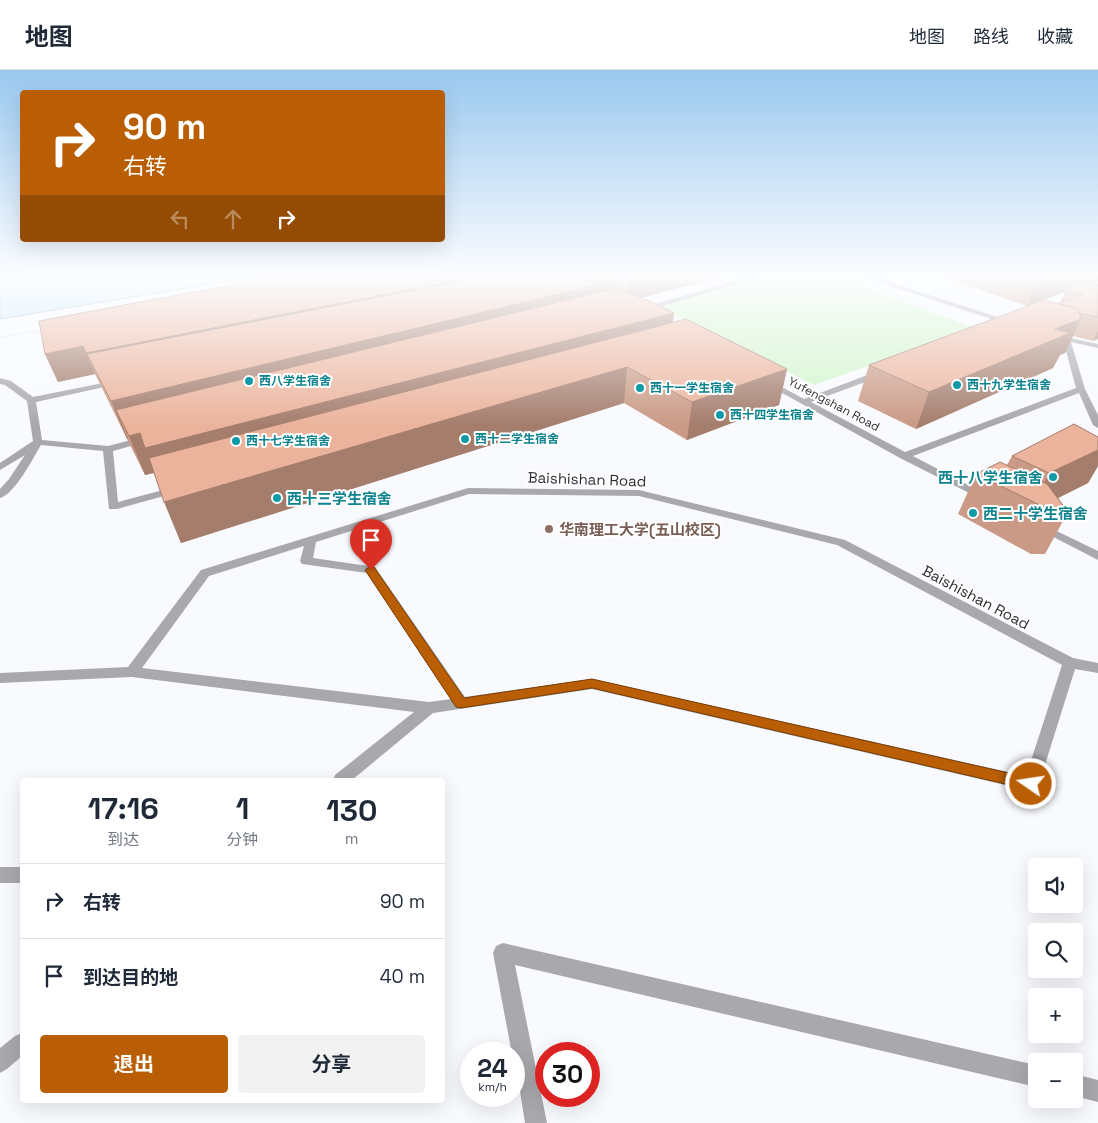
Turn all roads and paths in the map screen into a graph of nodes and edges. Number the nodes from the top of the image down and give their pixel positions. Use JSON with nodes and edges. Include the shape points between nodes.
{"nodes":[{"id":1,"x":1007,"y":326,"type":"edge"},
{"id":2,"x":48,"y":330,"type":"edge"},
{"id":3,"x":995,"y":330,"type":"edge"},
{"id":4,"x":1049,"y":334,"type":"edge"},
{"id":5,"x":0,"y":337,"type":"edge"},
{"id":6,"x":1067,"y":340,"type":"junction"},
{"id":7,"x":1098,"y":346,"type":"edge"},
{"id":8,"x":886,"y":371,"type":"edge"},
{"id":9,"x":127,"y":380,"type":"edge"},
{"id":10,"x":762,"y":380,"type":"edge"},
{"id":11,"x":0,"y":381,"type":"edge"},
{"id":12,"x":1081,"y":389,"type":"junction"},
{"id":13,"x":31,"y":400,"type":"junction"},
{"id":14,"x":804,"y":402,"type":"junction"},
{"id":15,"x":1098,"y":425,"type":"edge"},
{"id":16,"x":156,"y":437,"type":"edge"},
{"id":17,"x":38,"y":442,"type":"junction"},
{"id":18,"x":108,"y":449,"type":"junction"},
{"id":19,"x":903,"y":456,"type":"junction"},
{"id":20,"x":0,"y":467,"type":"edge"},
{"id":21,"x":190,"y":486,"type":"edge"},
{"id":22,"x":0,"y":495,"type":"edge"},
{"id":23,"x":992,"y":502,"type":"edge"},
{"id":24,"x":1027,"y":520,"type":"edge"},
{"id":25,"x":311,"y":540,"type":"junction"},
{"id":26,"x":1098,"y":556,"type":"edge"},
{"id":27,"x":1070,"y":663,"type":"junction"},
{"id":28,"x":1098,"y":668,"type":"edge"},
{"id":29,"x":132,"y":672,"type":"junction"},
{"id":30,"x":0,"y":678,"type":"edge"},
{"id":31,"x":461,"y":703,"type":"junction"},
{"id":32,"x":429,"y":708,"type":"junction"},
{"id":33,"x":343,"y":778,"type":"edge"},
{"id":34,"x":0,"y":875,"type":"edge"},
{"id":35,"x":20,"y":875,"type":"edge"},
{"id":36,"x":20,"y":1045,"type":"edge"},
{"id":37,"x":0,"y":1062,"type":"edge"},
{"id":38,"x":1028,"y":1074,"type":"edge"},
{"id":39,"x":1083,"y":1087,"type":"edge"},
{"id":40,"x":1098,"y":1091,"type":"edge"},
{"id":41,"x":536,"y":1123,"type":"edge"}],
"edges":[{"from":1,"to":3,"type":"street"},
{"from":2,"to":5,"type":"path"},
{"from":4,"to":6,"type":"street"},
{"from":6,"to":7,"type":"street"},
{"from":6,"to":12,"type":"street"},
{"from":8,"to":14,"type":"street"},
{"from":9,"to":13,"type":"street"},
{"from":10,"to":14,"type":"street","name":"Yufengshan Road"},
{"from":11,"to":13,"type":"street"},
{"from":12,"to":15,"type":"street"},
{"from":12,"to":19,"type":"street"},
{"from":13,"to":17,"type":"street"},
{"from":14,"to":19,"type":"street","name":"Yufengshan Road"},
{"from":16,"to":18,"type":"street"},
{"from":17,"to":18,"type":"street"},
{"from":17,"to":20,"type":"street"},
{"from":17,"to":22,"type":"street"},
{"from":18,"to":21,"type":"street","via":[[113,507]]},
{"from":19,"to":23,"type":"street","name":"Yufengshan Road"},
{"from":24,"to":26,"type":"street"},
{"from":25,"to":27,"type":"street","name":"Baishishan Road","via":[[468,491],[639,493],[840,542]]},
{"from":25,"to":29,"type":"street","name":"Baishishan Road","via":[[205,573]]},
{"from":25,"to":31,"type":"street","via":[[306,560],[371,570]]},
{"from":27,"to":28,"type":"street","name":"Baishishan Road"},
{"from":27,"to":31,"type":"street","via":[[1031,784],[592,684]]},
{"from":29,"to":30,"type":"street"},
{"from":29,"to":32,"type":"street"},
{"from":31,"to":32,"type":"street"},
{"from":32,"to":33,"type":"street"},
{"from":34,"to":35,"type":"street"},
{"from":36,"to":37,"type":"street"},
{"from":38,"to":41,"type":"street","via":[[503,953]]},
{"from":39,"to":40,"type":"street"}]}
